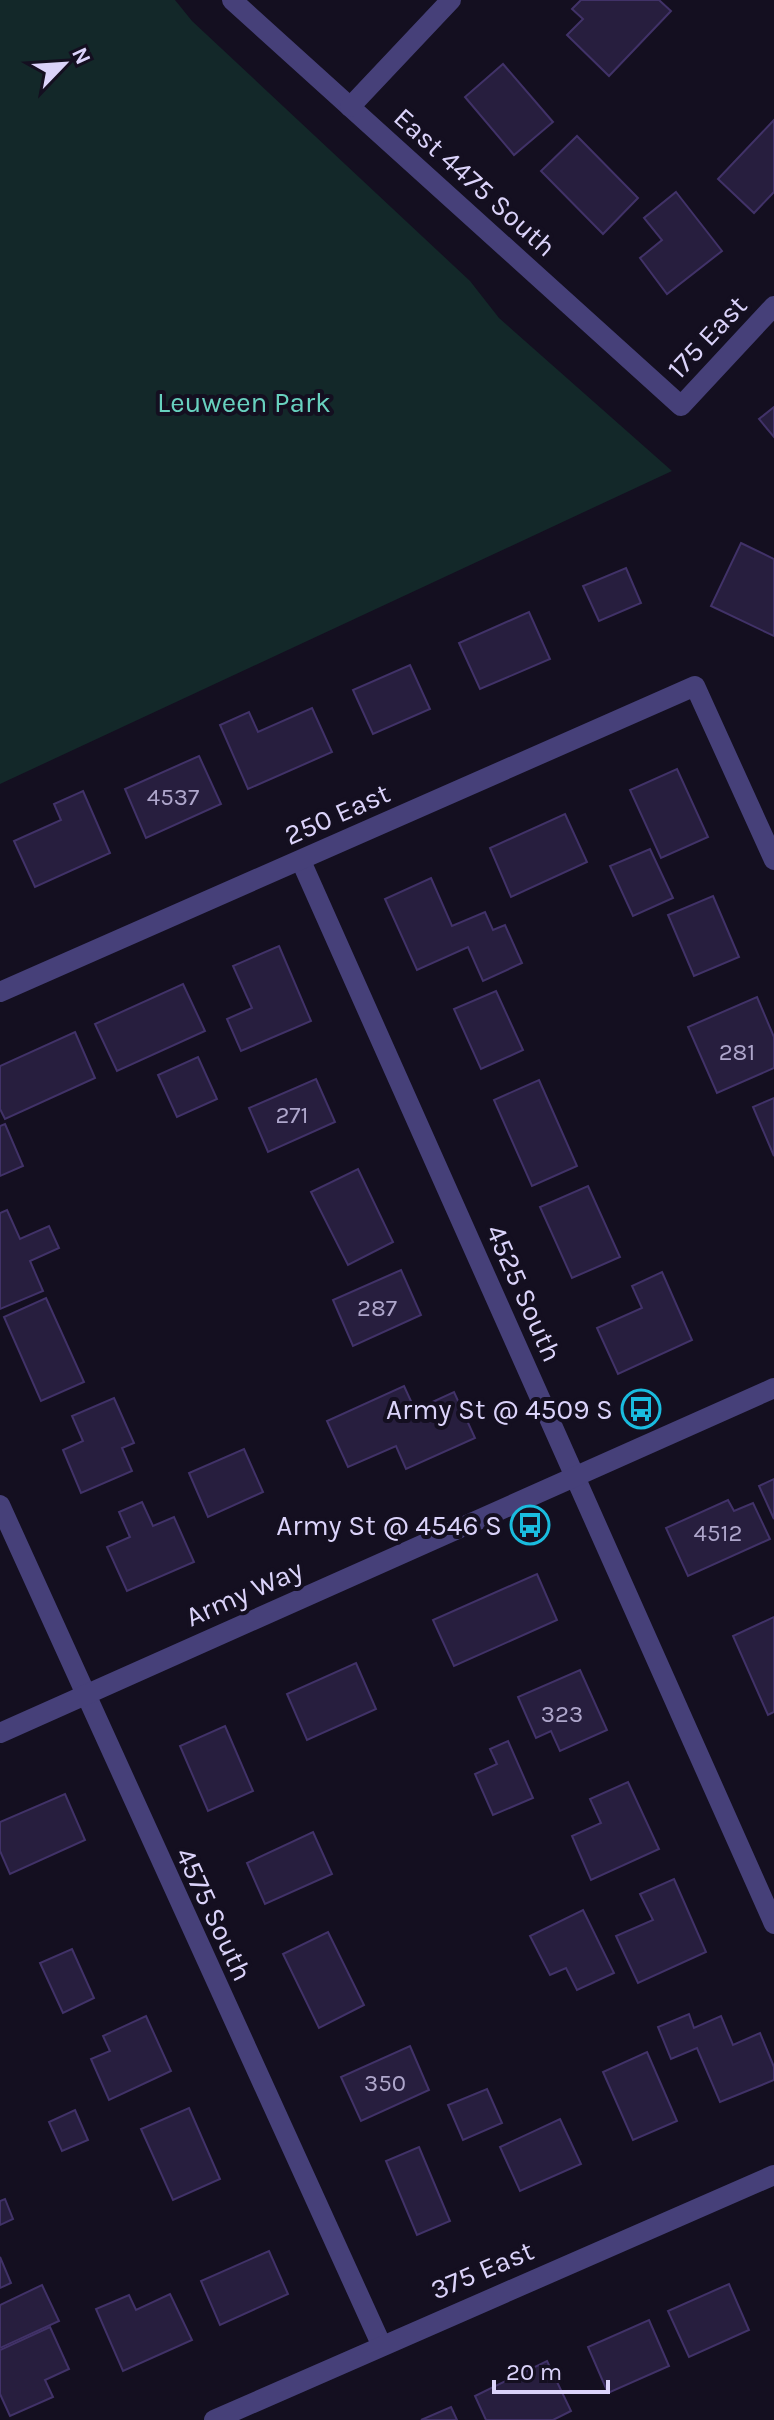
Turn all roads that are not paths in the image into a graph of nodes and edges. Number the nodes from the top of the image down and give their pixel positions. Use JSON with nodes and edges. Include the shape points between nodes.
{"nodes":[{"id":1,"x":232,"y":0,"type":"edge"},
{"id":2,"x":451,"y":0,"type":"edge"},
{"id":3,"x":350,"y":107,"type":"junction"},
{"id":4,"x":774,"y":306,"type":"edge"},
{"id":5,"x":681,"y":406,"type":"joint"},
{"id":6,"x":774,"y":860,"type":"edge"},
{"id":7,"x":301,"y":861,"type":"junction"},
{"id":8,"x":0,"y":992,"type":"edge"},
{"id":9,"x":774,"y":1388,"type":"edge"},
{"id":10,"x":575,"y":1478,"type":"junction"},
{"id":11,"x":0,"y":1505,"type":"edge"},
{"id":12,"x":83,"y":1695,"type":"junction"},
{"id":13,"x":0,"y":1733,"type":"edge"},
{"id":14,"x":774,"y":1924,"type":"edge"},
{"id":15,"x":774,"y":2175,"type":"edge"},
{"id":16,"x":381,"y":2344,"type":"junction"},
{"id":17,"x":214,"y":2420,"type":"edge"}],
"edges":[{"from":1,"to":3,"type":"street","name":"East 4475 South"},
{"from":2,"to":3,"type":"street"},
{"from":3,"to":5,"type":"street","name":"East 4475 South"},
{"from":4,"to":5,"type":"street","name":"175 East"},
{"from":6,"to":7,"type":"street","name":"250 East","via":[[695,686]]},
{"from":7,"to":8,"type":"street","name":"250 East"},
{"from":7,"to":10,"type":"street","name":"4525 South"},
{"from":9,"to":10,"type":"street","name":"Army Way"},
{"from":10,"to":12,"type":"street","name":"Army Way"},
{"from":10,"to":14,"type":"street","name":"4525 South"},
{"from":11,"to":12,"type":"street","name":"4575 South"},
{"from":12,"to":13,"type":"street","name":"Army Way"},
{"from":12,"to":16,"type":"street","name":"4575 South"},
{"from":15,"to":16,"type":"street","name":"375 East"},
{"from":16,"to":17,"type":"street","name":"375 East"}]}
